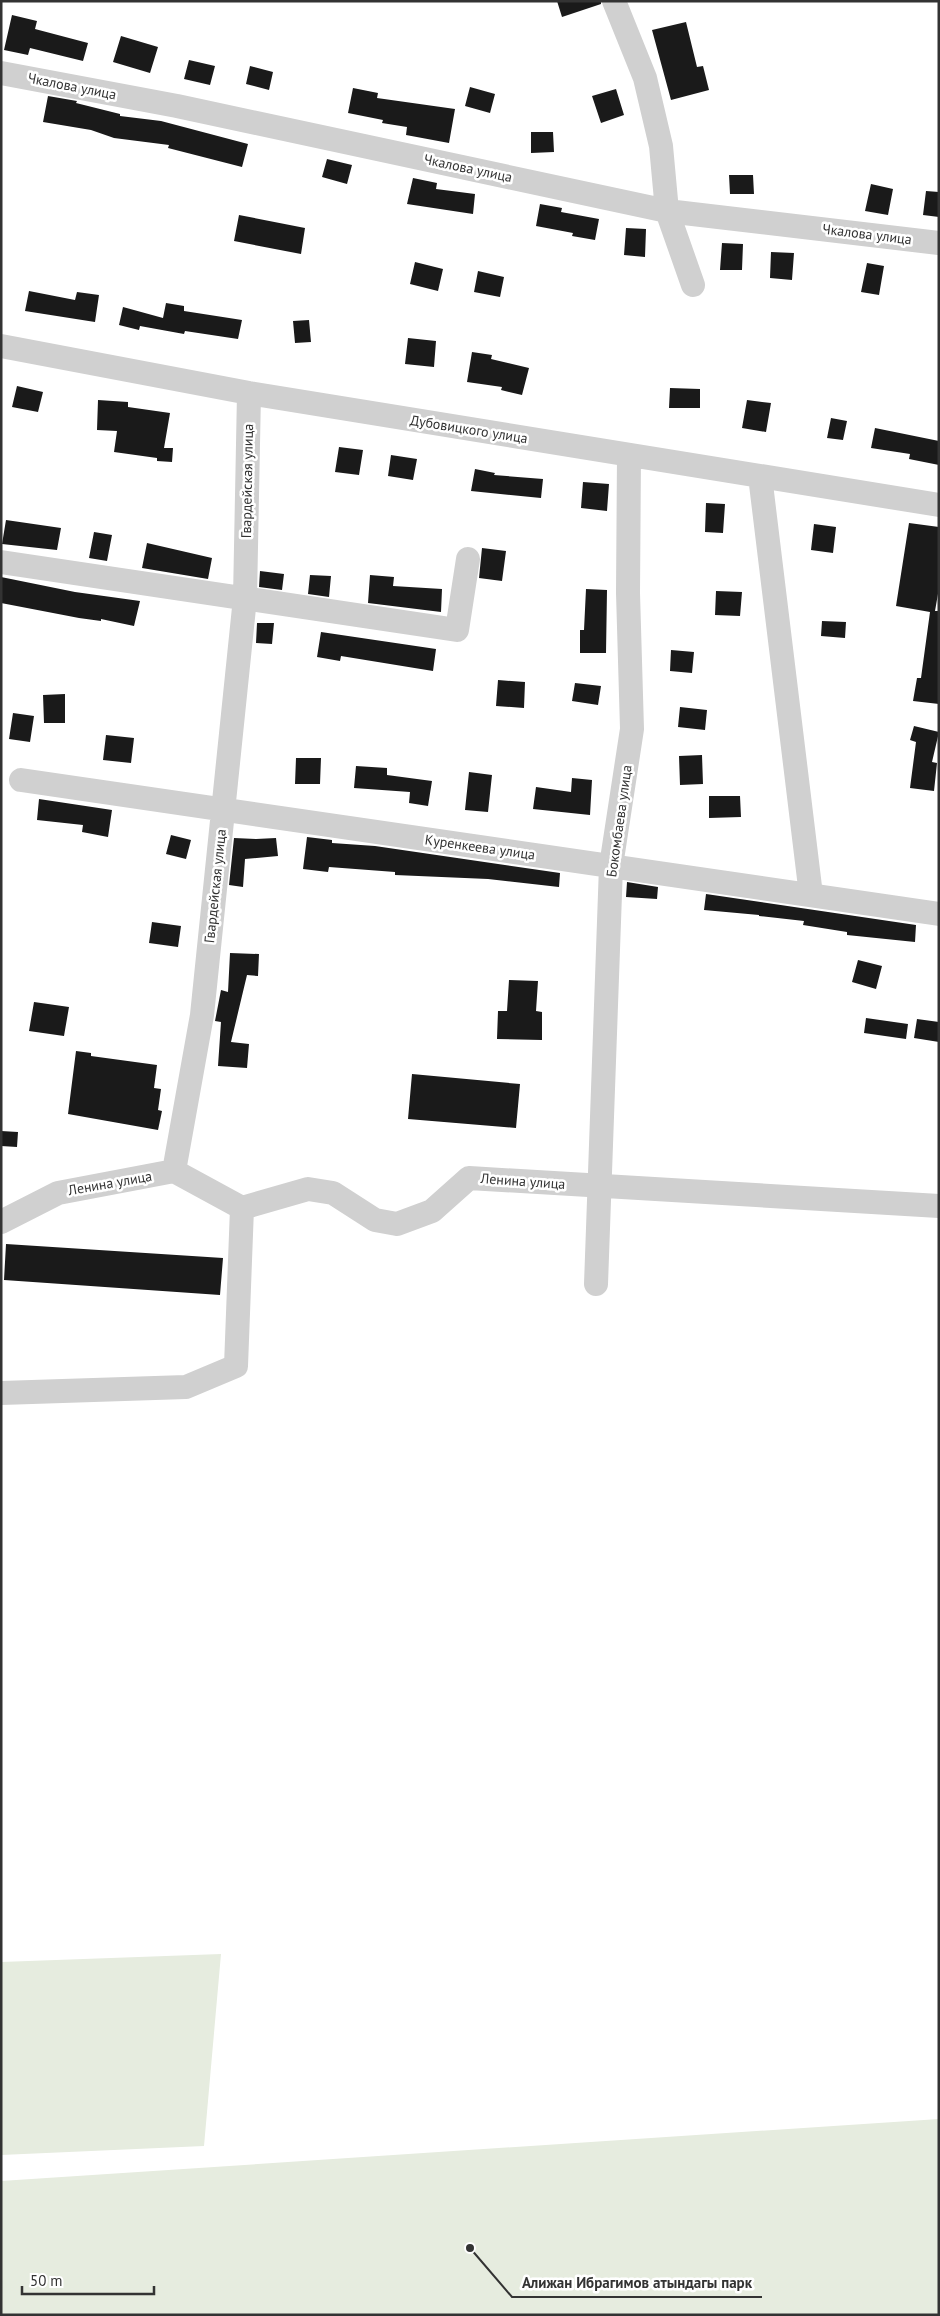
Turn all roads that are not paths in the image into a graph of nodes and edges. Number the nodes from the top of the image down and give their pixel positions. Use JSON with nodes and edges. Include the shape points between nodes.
{"nodes":[{"id":1,"x":614,"y":1,"type":"edge"},
{"id":2,"x":1,"y":73,"type":"edge"},
{"id":3,"x":667,"y":210,"type":"junction"},
{"id":4,"x":939,"y":243,"type":"edge"},
{"id":5,"x":693,"y":285,"type":"dead end"},
{"id":6,"x":1,"y":346,"type":"edge"},
{"id":7,"x":249,"y":393,"type":"junction"},
{"id":8,"x":629,"y":455,"type":"junction"},
{"id":9,"x":760,"y":476,"type":"junction"},
{"id":10,"x":939,"y":505,"type":"edge"},
{"id":11,"x":468,"y":559,"type":"dead end"},
{"id":12,"x":1,"y":562,"type":"edge"},
{"id":13,"x":245,"y":598,"type":"junction"},
{"id":14,"x":21,"y":780,"type":"dead end"},
{"id":15,"x":223,"y":810,"type":"junction"},
{"id":16,"x":611,"y":866,"type":"junction"},
{"id":17,"x":811,"y":895,"type":"junction"},
{"id":18,"x":939,"y":914,"type":"edge"},
{"id":19,"x":174,"y":1171,"type":"junction"},
{"id":20,"x":600,"y":1186,"type":"junction"},
{"id":21,"x":939,"y":1206,"type":"edge"},
{"id":22,"x":242,"y":1208,"type":"junction"},
{"id":23,"x":1,"y":1222,"type":"edge"},
{"id":24,"x":596,"y":1284,"type":"dead end"},
{"id":25,"x":1,"y":1393,"type":"edge"}],
"edges":[{"from":1,"to":3,"type":"street","via":[[645,78],[661,146]]},
{"from":2,"to":3,"type":"street","name":"Чкалова улица","via":[[177,106]]},
{"from":3,"to":4,"type":"street","name":"Чкалова улица"},
{"from":3,"to":5,"type":"street"},
{"from":6,"to":7,"type":"street","name":"Дубовицкого улица"},
{"from":7,"to":8,"type":"street","name":"Дубовицкого улица"},
{"from":7,"to":13,"type":"street","name":"Гвардейская улица"},
{"from":8,"to":9,"type":"street","name":"Дубовицкого улица"},
{"from":8,"to":16,"type":"street","name":"Бокомбаева улица","via":[[628,593],[632,729]]},
{"from":9,"to":10,"type":"street","name":"Дубовицкого улица"},
{"from":9,"to":17,"type":"street"},
{"from":11,"to":13,"type":"street","via":[[457,630]]},
{"from":12,"to":13,"type":"street"},
{"from":13,"to":15,"type":"street","name":"Гвардейская улица"},
{"from":14,"to":15,"type":"street","name":"Куренкеева улица"},
{"from":15,"to":16,"type":"street","name":"Куренкеева улица"},
{"from":15,"to":19,"type":"street","name":"Гвардейская улица","via":[[202,1015]]},
{"from":16,"to":17,"type":"street","name":"Куренкеева улица"},
{"from":16,"to":20,"type":"street","name":"Бокомбаева улица"},
{"from":17,"to":18,"type":"street","name":"Куренкеева улица"},
{"from":19,"to":22,"type":"street"},
{"from":19,"to":23,"type":"street","name":"Ленина улица","via":[[58,1192]]},
{"from":20,"to":21,"type":"street","name":"Ленина улица"},
{"from":20,"to":22,"type":"street","name":"Ленина улица","via":[[470,1178],[432,1211],[397,1224],[375,1220],[333,1193],[308,1189]]},
{"from":20,"to":24,"type":"street","name":"Бокомбаева улица"},
{"from":22,"to":25,"type":"street","via":[[236,1366],[186,1387]]}]}
